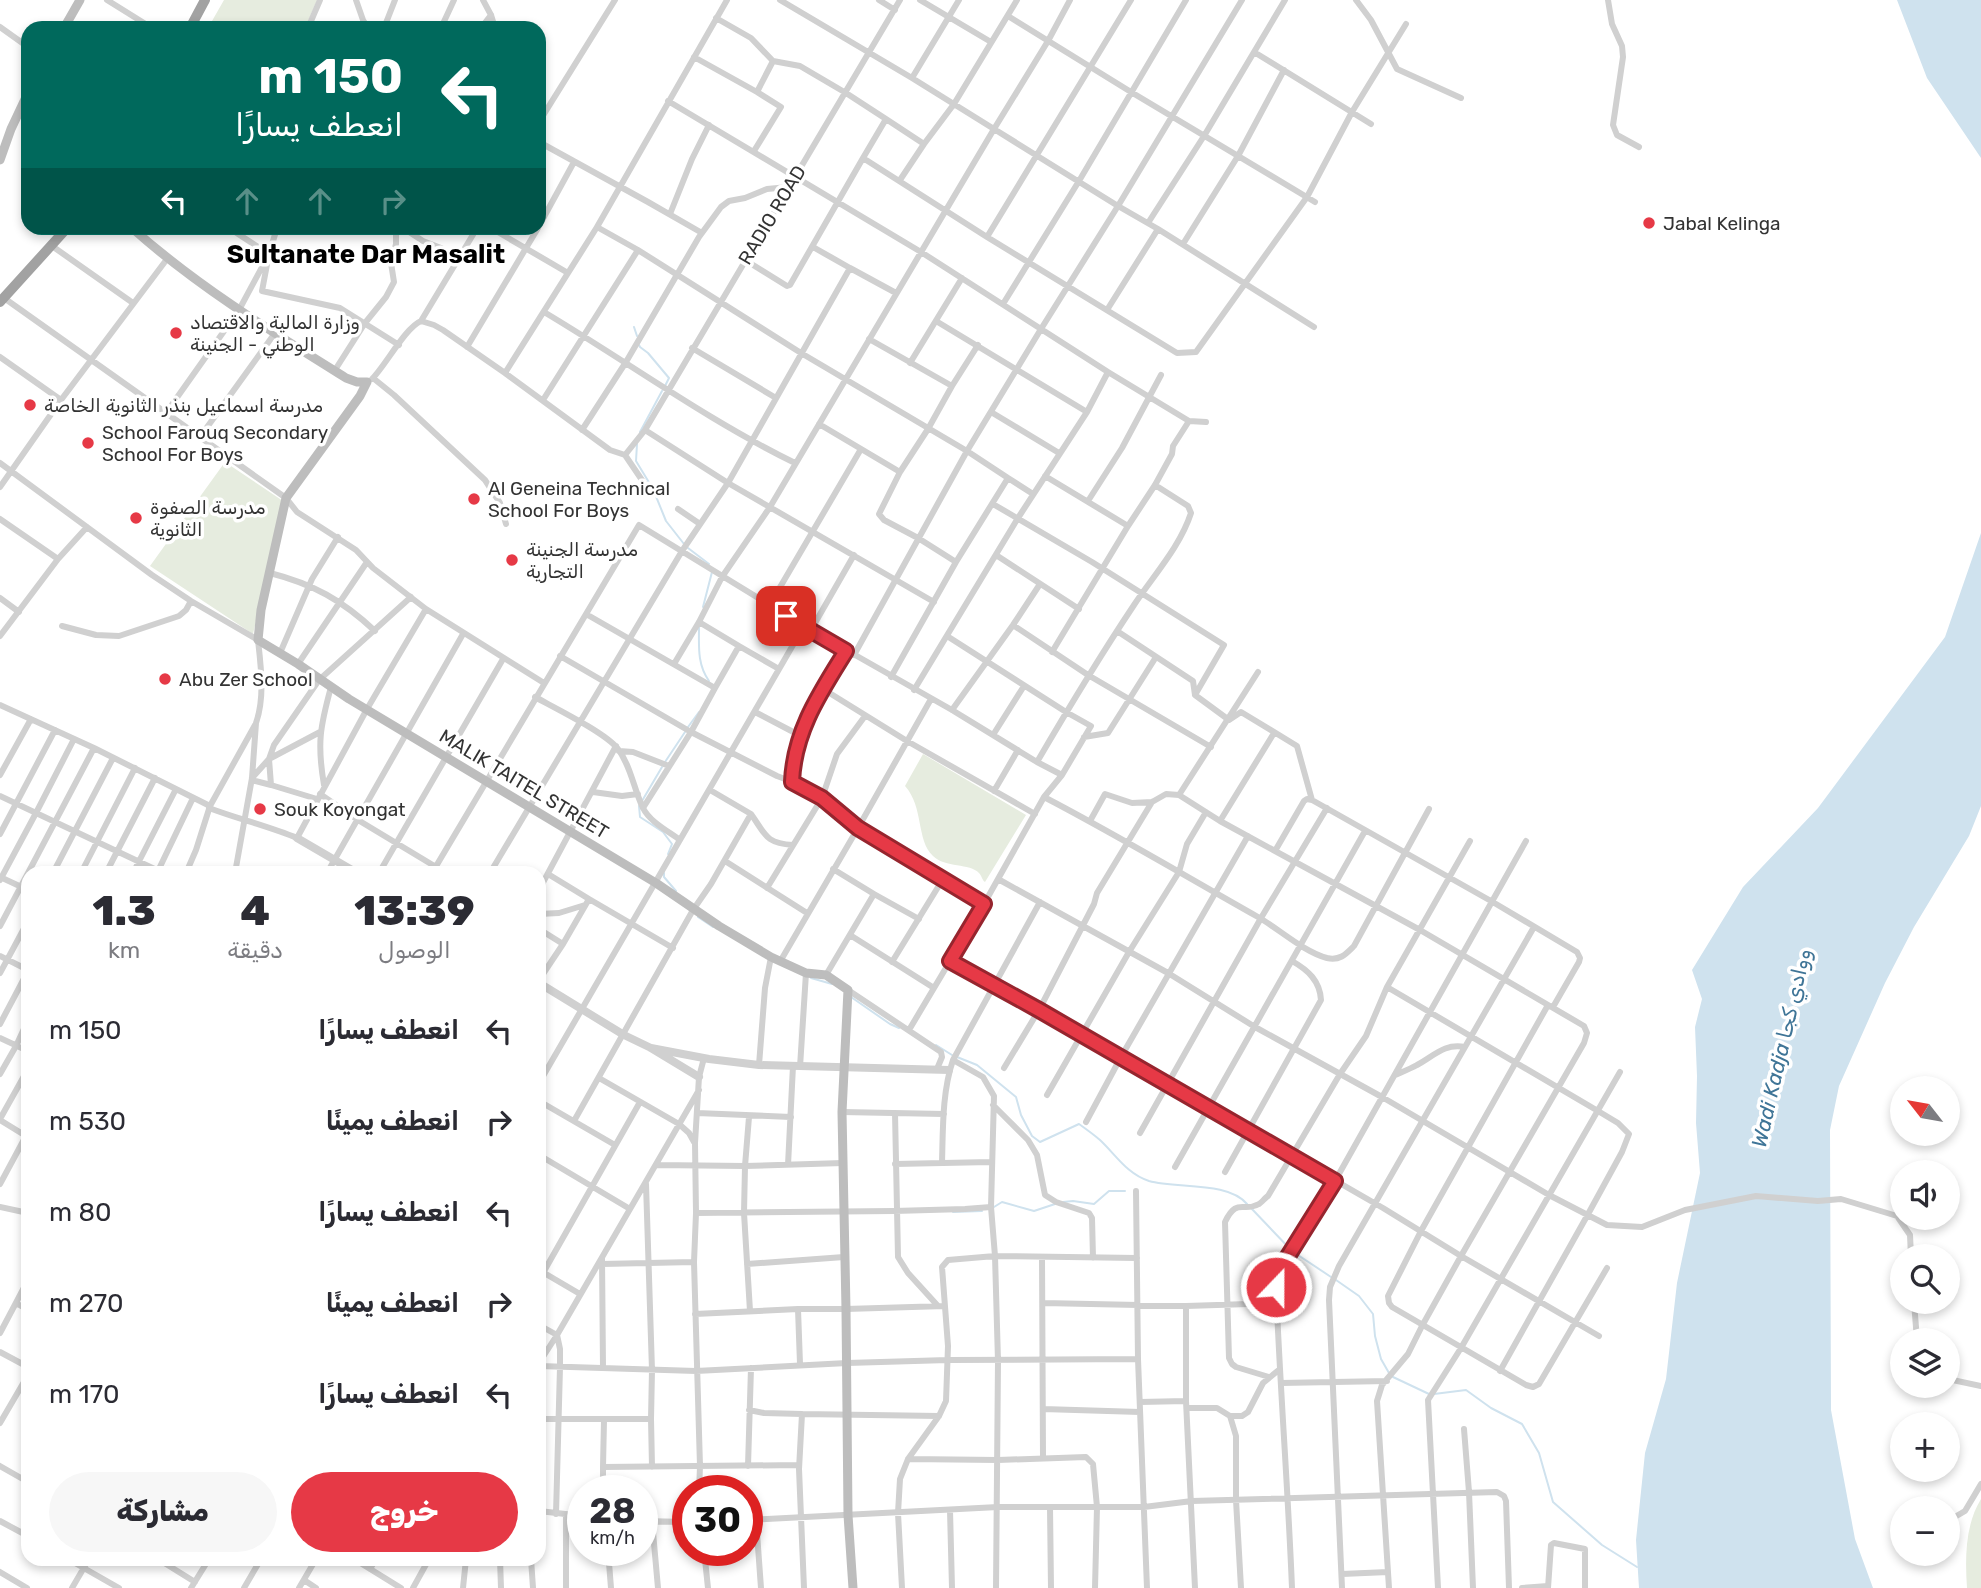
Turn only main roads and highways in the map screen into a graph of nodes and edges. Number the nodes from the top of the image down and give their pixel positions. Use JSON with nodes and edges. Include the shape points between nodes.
{"nodes":[{"id":1,"x":80,"y":0,"type":"edge"},
{"id":2,"x":205,"y":0,"type":"edge"},
{"id":3,"x":68,"y":21,"type":"edge"},
{"id":4,"x":194,"y":21,"type":"edge"},
{"id":5,"x":21,"y":108,"type":"edge"},
{"id":6,"x":3,"y":142,"type":"edge"},
{"id":7,"x":0,"y":160,"type":"edge"},
{"id":8,"x":61,"y":235,"type":"edge"},
{"id":9,"x":140,"y":235,"type":"edge"},
{"id":10,"x":2,"y":300,"type":"edge"},
{"id":11,"x":853,"y":1588,"type":"edge"}],
"edges":[{"from":1,"to":3,"type":"main road"},
{"from":2,"to":4,"type":"highway"},
{"from":5,"to":6,"type":"main road"},
{"from":6,"to":7,"type":"main road"},
{"from":8,"to":10,"type":"highway"},
{"from":9,"to":11,"type":"main road","name":"MALIK TAITEL STREET","via":[[239,310],[357,382],[370,380],[286,498],[258,640],[693,909],[776,958],[806,973],[826,975],[848,989],[842,1163]]}]}
